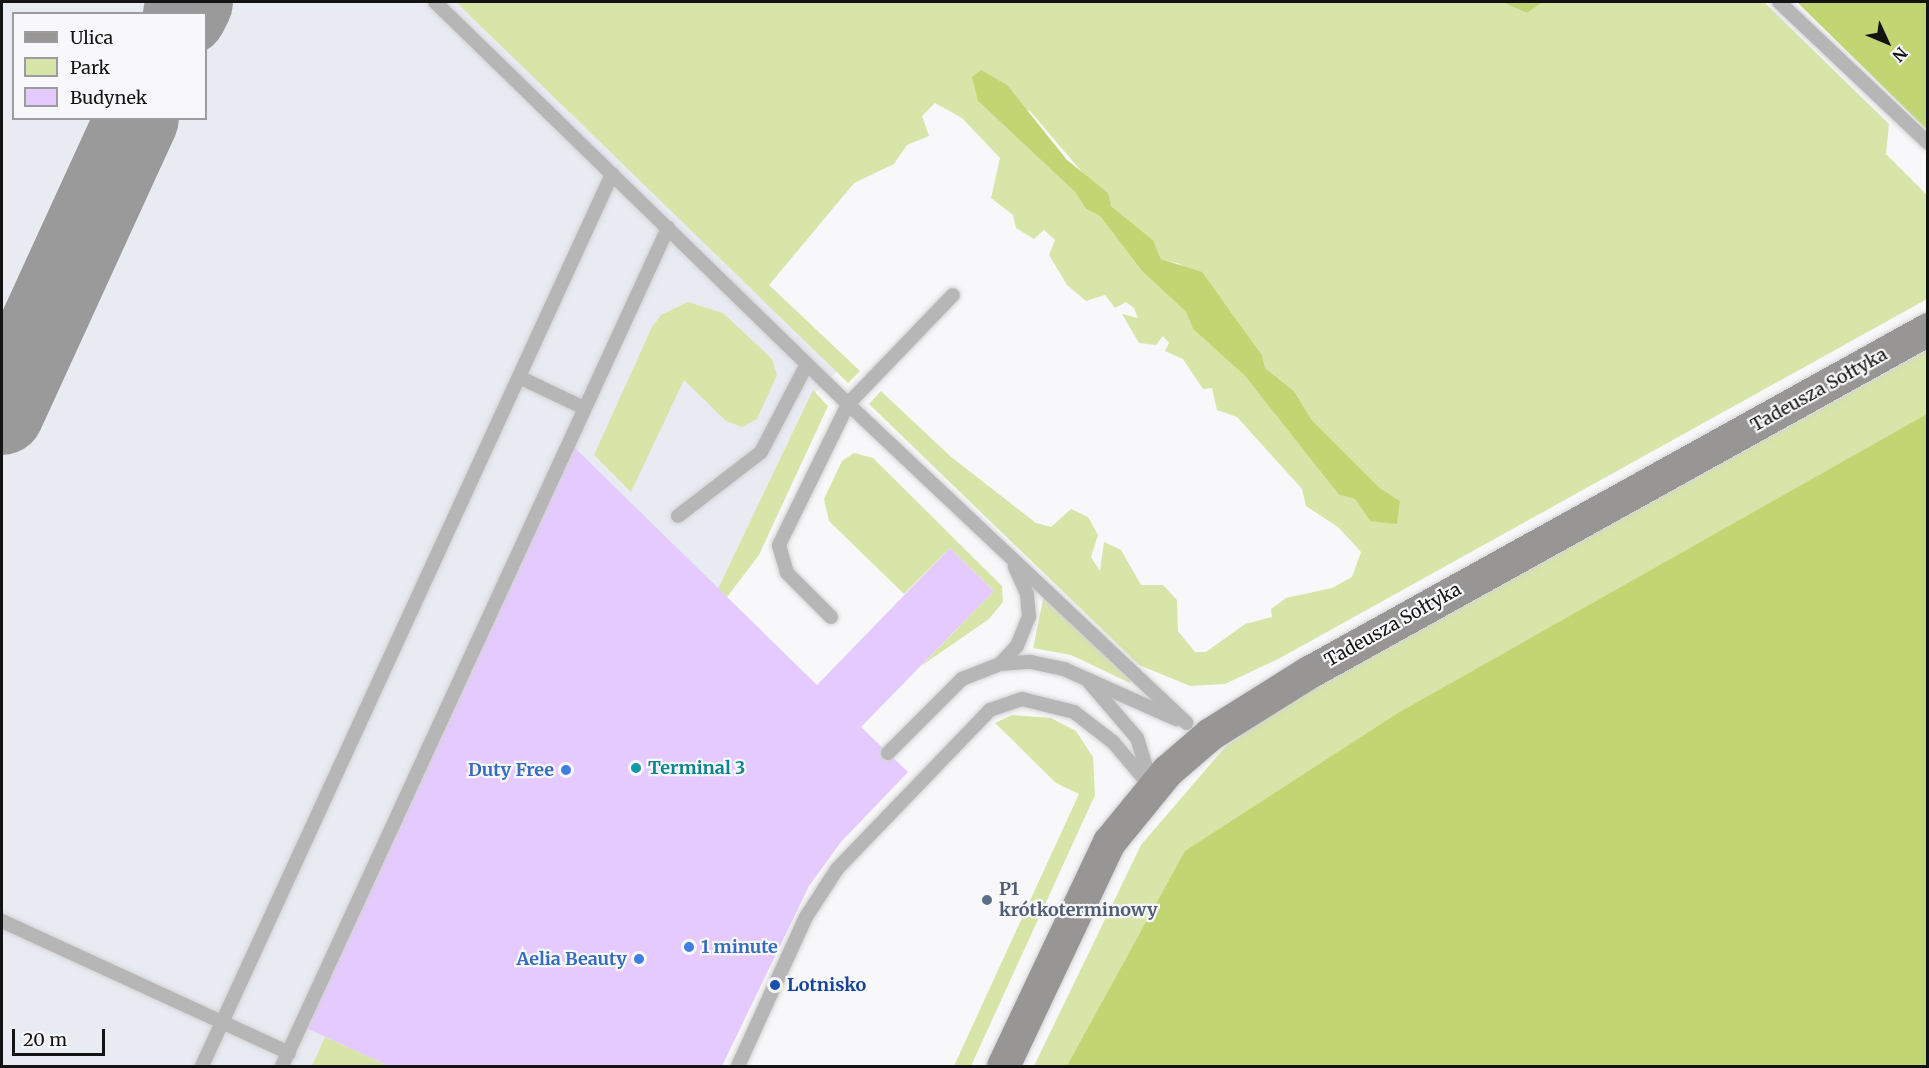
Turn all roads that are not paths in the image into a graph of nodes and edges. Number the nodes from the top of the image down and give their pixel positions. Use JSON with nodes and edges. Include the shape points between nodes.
{"nodes":[{"id":1,"x":435,"y":2,"type":"edge"},
{"id":2,"x":1779,"y":2,"type":"edge"},
{"id":3,"x":1928,"y":143,"type":"edge"},
{"id":4,"x":612,"y":174,"type":"junction"},
{"id":5,"x":668,"y":228,"type":"junction"},
{"id":6,"x":953,"y":295,"type":"dead end"},
{"id":7,"x":1928,"y":329,"type":"edge"},
{"id":8,"x":807,"y":364,"type":"junction"},
{"id":9,"x":519,"y":377,"type":"junction"},
{"id":10,"x":848,"y":404,"type":"junction"},
{"id":11,"x":584,"y":408,"type":"junction"},
{"id":12,"x":678,"y":516,"type":"dead end"},
{"id":13,"x":1009,"y":558,"type":"junction"},
{"id":14,"x":831,"y":617,"type":"dead end"},
{"id":15,"x":1000,"y":664,"type":"junction"},
{"id":16,"x":1080,"y":675,"type":"junction"},
{"id":17,"x":1199,"y":729,"type":"junction"},
{"id":18,"x":888,"y":753,"type":"dead end"},
{"id":19,"x":1152,"y":788,"type":"junction"},
{"id":20,"x":2,"y":921,"type":"edge"},
{"id":21,"x":222,"y":1023,"type":"junction"},
{"id":22,"x":289,"y":1053,"type":"junction"},
{"id":23,"x":202,"y":1066,"type":"edge"},
{"id":24,"x":282,"y":1066,"type":"edge"},
{"id":25,"x":738,"y":1066,"type":"edge"},
{"id":26,"x":1003,"y":1066,"type":"edge"}],
"edges":[{"from":1,"to":4,"type":"lane"},
{"from":2,"to":3,"type":"lane"},
{"from":4,"to":5,"type":"lane"},
{"from":4,"to":9,"type":"lane"},
{"from":5,"to":8,"type":"lane"},
{"from":5,"to":11,"type":"lane"},
{"from":6,"to":10,"type":"lane"},
{"from":7,"to":17,"type":"street","name":"Tadeusza Sołtyka"},
{"from":8,"to":10,"type":"lane"},
{"from":8,"to":12,"type":"lane","via":[[761,452]]},
{"from":9,"to":11,"type":"lane"},
{"from":9,"to":21,"type":"lane"},
{"from":10,"to":13,"type":"lane"},
{"from":10,"to":14,"type":"lane","via":[[779,545],[787,573]]},
{"from":11,"to":22,"type":"lane"},
{"from":13,"to":15,"type":"lane","via":[[1022,578],[1029,617],[1017,646]]},
{"from":13,"to":17,"type":"lane","via":[[1050,590]]},
{"from":15,"to":16,"type":"lane","via":[[1047,664]]},
{"from":15,"to":18,"type":"lane","via":[[962,679]]},
{"from":16,"to":17,"type":"lane"},
{"from":16,"to":19,"type":"lane","via":[[1107,699],[1137,738]]},
{"from":17,"to":19,"type":"street","name":"Tadeusza Sołtyka"},
{"from":19,"to":25,"type":"lane","via":[[1113,742],[1074,712],[1022,699],[990,710],[837,869],[806,917]]},
{"from":19,"to":26,"type":"street","name":"Tadeusza Sołtyka","via":[[1093,871]]},
{"from":20,"to":21,"type":"lane"},
{"from":21,"to":22,"type":"lane"},
{"from":21,"to":23,"type":"lane"},
{"from":22,"to":24,"type":"lane"}]}
